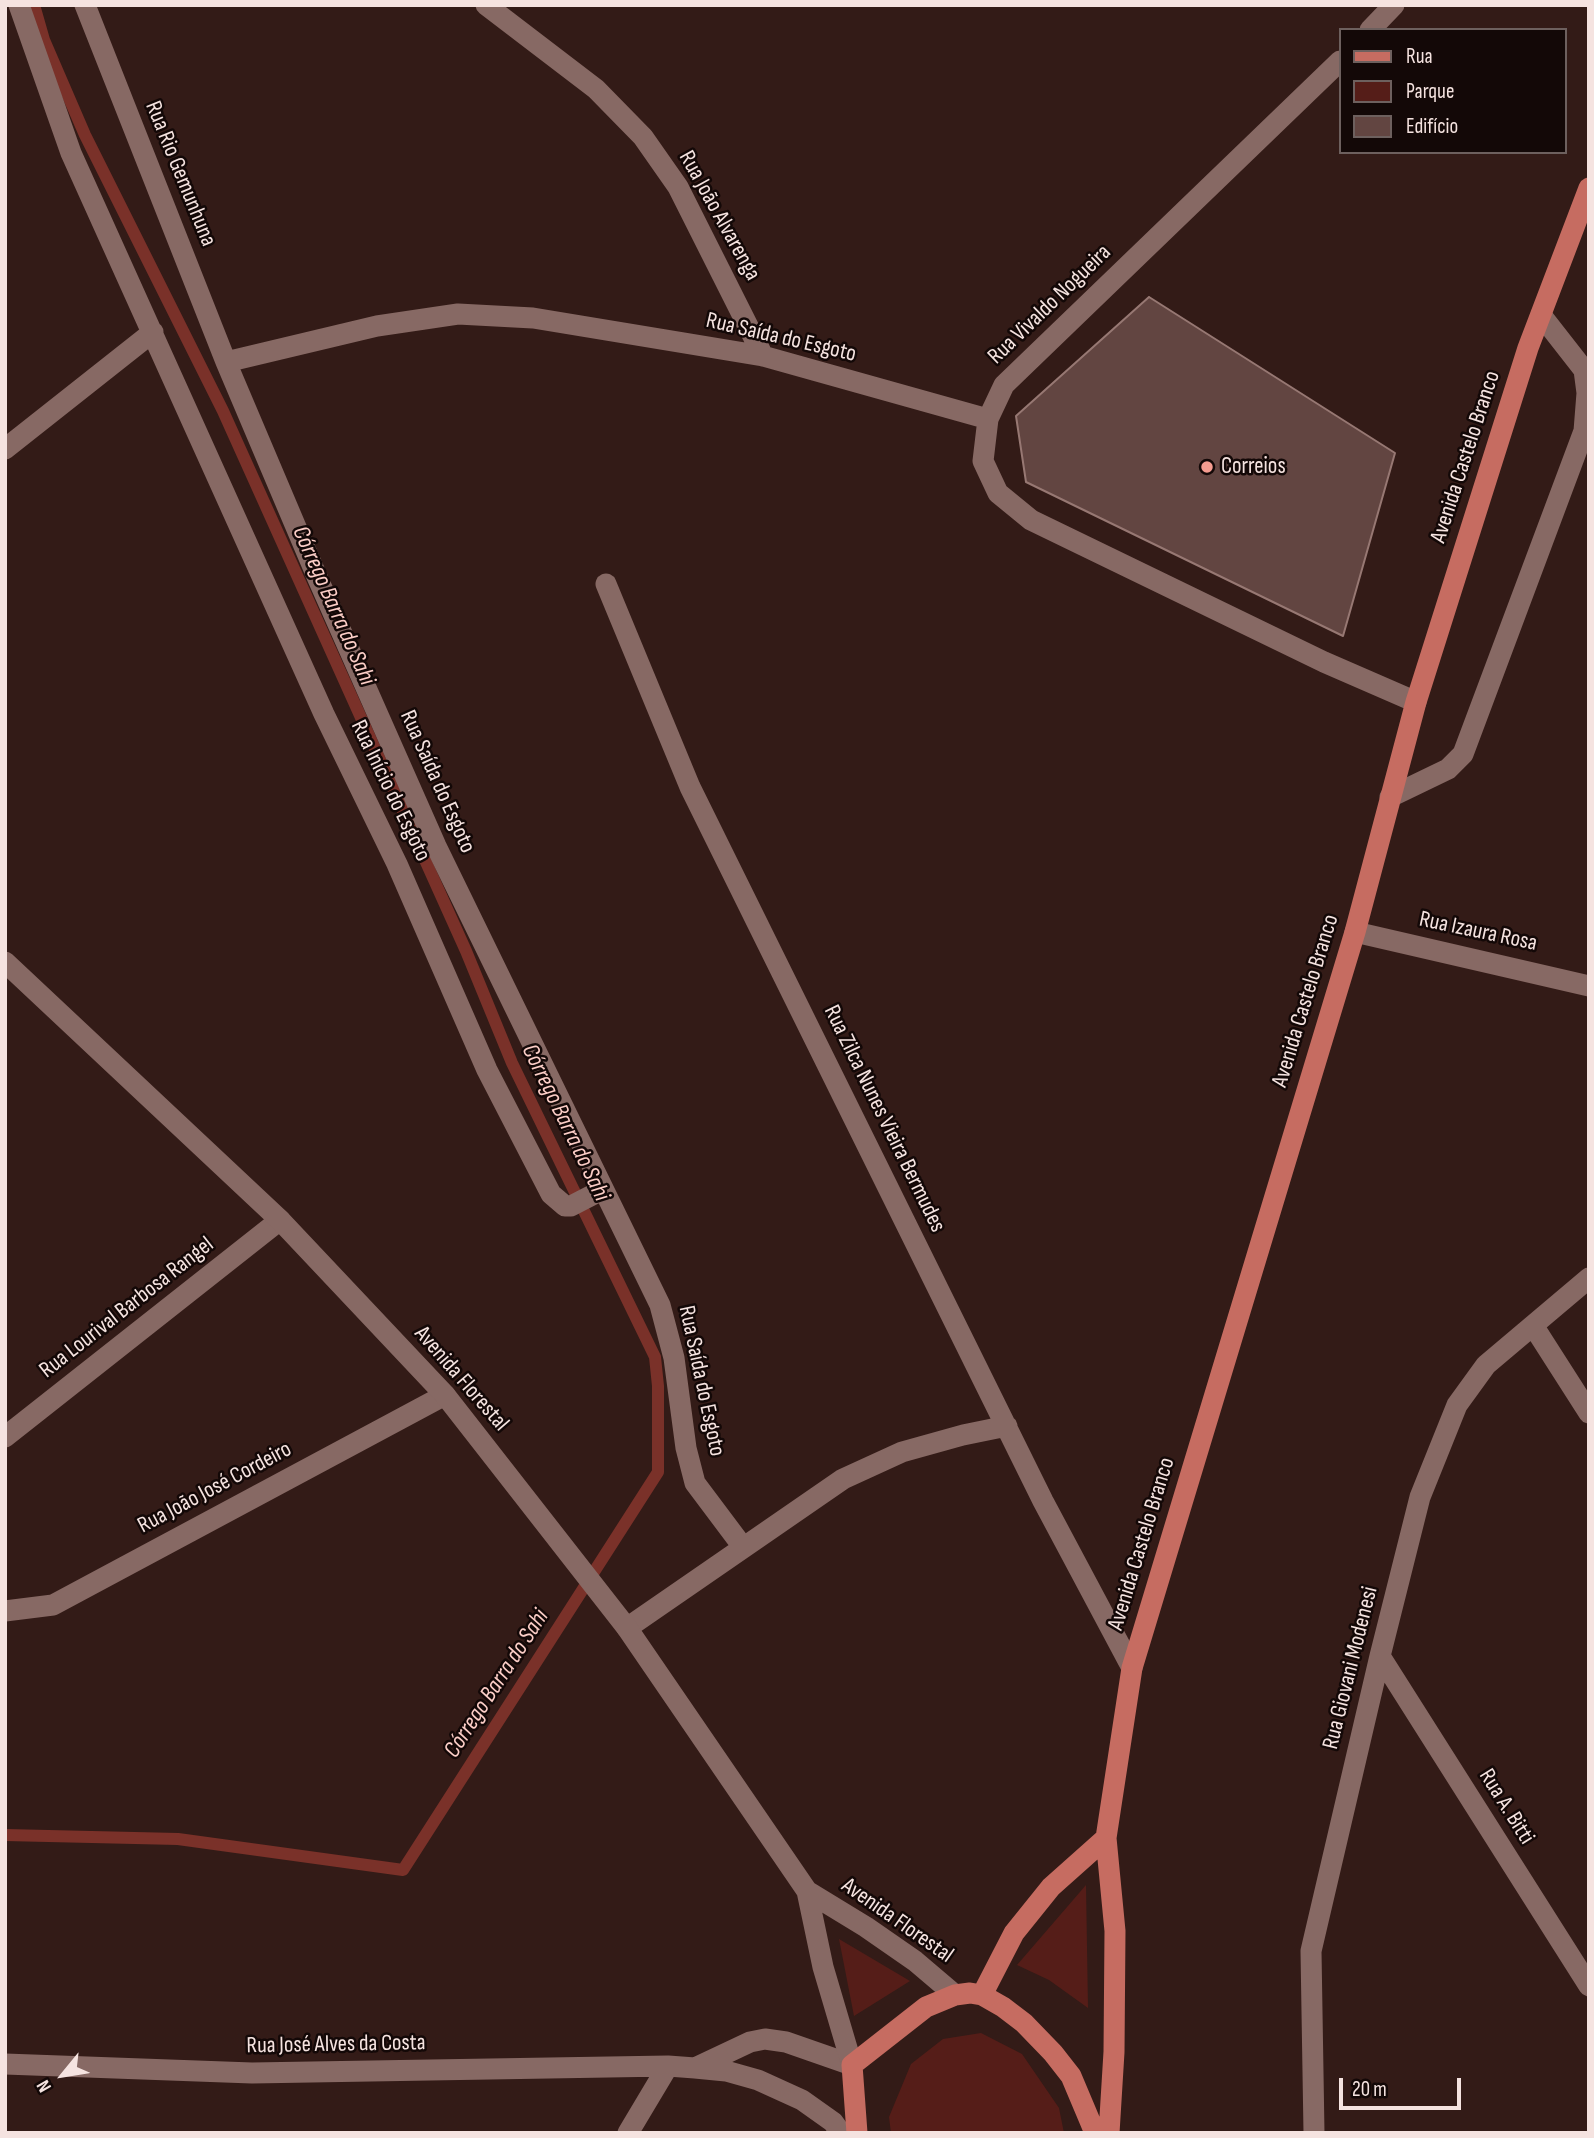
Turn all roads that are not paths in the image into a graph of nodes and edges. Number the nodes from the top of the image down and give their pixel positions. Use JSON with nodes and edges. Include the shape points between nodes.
{"nodes":[{"id":1,"x":19,"y":5,"type":"edge"},
{"id":2,"x":85,"y":5,"type":"edge"},
{"id":3,"x":486,"y":5,"type":"edge"},
{"id":4,"x":1394,"y":5,"type":"edge"},
{"id":5,"x":1372,"y":28,"type":"edge"},
{"id":6,"x":1338,"y":63,"type":"edge"},
{"id":7,"x":1589,"y":188,"type":"edge"},
{"id":8,"x":1541,"y":315,"type":"junction"},
{"id":9,"x":152,"y":332,"type":"junction"},
{"id":10,"x":763,"y":356,"type":"junction"},
{"id":11,"x":226,"y":362,"type":"junction"},
{"id":12,"x":988,"y":419,"type":"junction"},
{"id":13,"x":5,"y":449,"type":"edge"},
{"id":14,"x":606,"y":584,"type":"dead end"},
{"id":15,"x":1416,"y":702,"type":"junction"},
{"id":16,"x":1390,"y":797,"type":"junction"},
{"id":17,"x":1355,"y":932,"type":"junction"},
{"id":18,"x":5,"y":963,"type":"edge"},
{"id":19,"x":1589,"y":986,"type":"edge"},
{"id":20,"x":603,"y":1190,"type":"junction"},
{"id":21,"x":280,"y":1220,"type":"junction"},
{"id":22,"x":1589,"y":1278,"type":"edge"},
{"id":23,"x":1534,"y":1327,"type":"junction"},
{"id":24,"x":445,"y":1395,"type":"junction"},
{"id":25,"x":1589,"y":1413,"type":"edge"},
{"id":26,"x":1007,"y":1426,"type":"junction"},
{"id":27,"x":5,"y":1437,"type":"edge"},
{"id":28,"x":743,"y":1547,"type":"junction"},
{"id":29,"x":5,"y":1611,"type":"edge"},
{"id":30,"x":627,"y":1628,"type":"junction"},
{"id":31,"x":1380,"y":1656,"type":"junction"},
{"id":32,"x":1132,"y":1668,"type":"junction"},
{"id":33,"x":1106,"y":1838,"type":"junction"},
{"id":34,"x":807,"y":1891,"type":"junction"},
{"id":35,"x":1589,"y":1986,"type":"edge"},
{"id":36,"x":955,"y":1995,"type":"junction"},
{"id":37,"x":982,"y":1995,"type":"junction"},
{"id":38,"x":5,"y":2064,"type":"edge"},
{"id":39,"x":852,"y":2065,"type":"junction"},
{"id":40,"x":668,"y":2066,"type":"junction"},
{"id":41,"x":695,"y":2068,"type":"junction"},
{"id":42,"x":628,"y":2133,"type":"edge"},
{"id":43,"x":841,"y":2133,"type":"edge"},
{"id":44,"x":857,"y":2133,"type":"edge"},
{"id":45,"x":1095,"y":2133,"type":"edge"},
{"id":46,"x":1109,"y":2133,"type":"edge"},
{"id":47,"x":1314,"y":2133,"type":"edge"}],
"edges":[{"from":1,"to":9,"type":"street","via":[[71,153]]},
{"from":2,"to":11,"type":"street","name":"Rua Rio Gemunhuna"},
{"from":3,"to":10,"type":"street","name":"Rua João Alvarenga","via":[[596,89],[643,137],[678,187]]},
{"from":4,"to":5,"type":"street"},
{"from":6,"to":12,"type":"street","name":"Rua Vivaldo Nogueira","via":[[1004,385]]},
{"from":7,"to":8,"type":"main road","name":"Avenida Castelo Branco"},
{"from":8,"to":15,"type":"main road","name":"Avenida Castelo Branco"},
{"from":8,"to":16,"type":"street","via":[[1584,370],[1584,431],[1463,754],[1448,769]]},
{"from":9,"to":13,"type":"street"},
{"from":9,"to":20,"type":"street","name":"Rua Início do Esgoto","via":[[324,714],[397,864],[486,1070],[551,1194],[571,1206]]},
{"from":10,"to":11,"type":"street","name":"Rua Saída do Esgoto","via":[[533,318],[458,314],[377,326]]},
{"from":10,"to":12,"type":"street","name":"Rua Saída do Esgoto"},
{"from":11,"to":20,"type":"street","name":"Rua Saída do Esgoto","via":[[436,846]]},
{"from":12,"to":15,"type":"street","name":"Rua Vivaldo Nogueira","via":[[983,461],[998,493],[1031,520]]},
{"from":14,"to":26,"type":"street","name":"Rua Zilca Nunes Vieira Bermudes","via":[[690,787]]},
{"from":15,"to":16,"type":"main road","name":"Avenida Castelo Branco"},
{"from":16,"to":17,"type":"main road","name":"Avenida Castelo Branco"},
{"from":17,"to":19,"type":"street","name":"Rua Izaura Rosa"},
{"from":17,"to":32,"type":"main road","name":"Avenida Castelo Branco"},
{"from":18,"to":21,"type":"street","name":"Avenida Florestal"},
{"from":20,"to":28,"type":"street","name":"Rua Saída do Esgoto","via":[[660,1305],[674,1358],[695,1483]]},
{"from":21,"to":24,"type":"street","name":"Avenida Florestal"},
{"from":21,"to":27,"type":"street","name":"Rua Lourival Barbosa Rangel"},
{"from":22,"to":23,"type":"street","name":"Rua Giovani Modenesi"},
{"from":23,"to":25,"type":"street"},
{"from":23,"to":31,"type":"street","name":"Rua Giovani Modenesi","via":[[1486,1365],[1457,1405],[1420,1497]]},
{"from":24,"to":29,"type":"street","name":"Rua João José Cordeiro","via":[[53,1605]]},
{"from":24,"to":30,"type":"street","name":"Avenida Florestal"},
{"from":26,"to":28,"type":"street","via":[[874,1463]]},
{"from":26,"to":32,"type":"street","name":"Rua Zilca Nunes Vieira Bermudes"},
{"from":28,"to":30,"type":"street"},
{"from":30,"to":34,"type":"street","name":"Avenida Florestal"},
{"from":31,"to":35,"type":"street","name":"Rua A. Bitti"},
{"from":31,"to":47,"type":"street","name":"Rua Giovani Modenesi","via":[[1311,1951]]},
{"from":32,"to":33,"type":"main road","name":"Avenida Castelo Branco"},
{"from":33,"to":37,"type":"main road","via":[[1051,1887],[1014,1933]]},
{"from":33,"to":46,"type":"main road","name":"Avenida Castelo Branco","via":[[1115,1931]]},
{"from":34,"to":36,"type":"street","name":"Avenida Florestal","via":[[915,1961]]},
{"from":34,"to":39,"type":"street","name":"Avenida Florestal"},
{"from":36,"to":37,"type":"main road"},
{"from":36,"to":39,"type":"main road","via":[[926,2007]]},
{"from":37,"to":45,"type":"main road","via":[[1024,2023],[1053,2053],[1071,2076]]},
{"from":38,"to":40,"type":"street","name":"Rua José Alves da Costa","via":[[252,2073]]},
{"from":39,"to":41,"type":"street","via":[[765,2039]]},
{"from":39,"to":44,"type":"main road"},
{"from":40,"to":41,"type":"street","name":"Rua José Alves da Costa"},
{"from":40,"to":42,"type":"street"},
{"from":41,"to":43,"type":"street","name":"Rua José Alves da Costa","via":[[758,2080],[802,2100]]}]}
